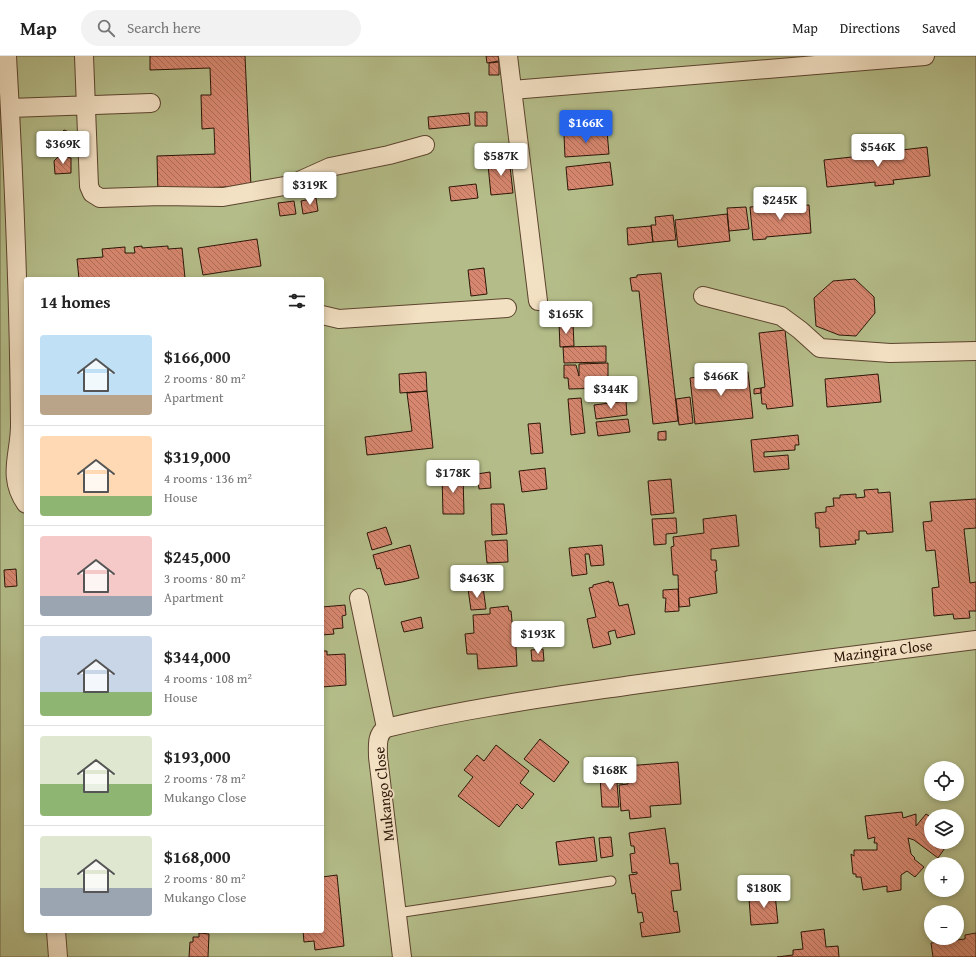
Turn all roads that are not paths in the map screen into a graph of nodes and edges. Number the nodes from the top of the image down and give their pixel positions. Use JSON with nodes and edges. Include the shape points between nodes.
{"nodes":[{"id":1,"x":7,"y":56,"type":"edge"},
{"id":2,"x":84,"y":56,"type":"edge"},
{"id":3,"x":508,"y":56,"type":"edge"},
{"id":4,"x":925,"y":56,"type":"edge"},
{"id":5,"x":512,"y":90,"type":"junction"},
{"id":6,"x":151,"y":103,"type":"dead end"},
{"id":7,"x":87,"y":106,"type":"junction"},
{"id":8,"x":10,"y":108,"type":"junction"},
{"id":9,"x":425,"y":145,"type":"dead end"},
{"id":10,"x":703,"y":296,"type":"dead end"},
{"id":11,"x":538,"y":301,"type":"dead end"},
{"id":12,"x":22,"y":306,"type":"edge"},
{"id":13,"x":507,"y":308,"type":"dead end"},
{"id":14,"x":324,"y":315,"type":"edge"},
{"id":15,"x":976,"y":351,"type":"edge"},
{"id":16,"x":7,"y":474,"type":"edge"},
{"id":17,"x":24,"y":500,"type":"edge"},
{"id":18,"x":359,"y":598,"type":"dead end"},
{"id":19,"x":976,"y":640,"type":"edge"},
{"id":20,"x":549,"y":697,"type":"joint"},
{"id":21,"x":386,"y":728,"type":"junction"},
{"id":22,"x":611,"y":881,"type":"dead end"},
{"id":23,"x":397,"y":913,"type":"junction"},
{"id":24,"x":56,"y":933,"type":"edge"},
{"id":25,"x":58,"y":957,"type":"edge"},
{"id":26,"x":402,"y":957,"type":"edge"}],
"edges":[{"from":1,"to":8,"type":"street"},
{"from":2,"to":7,"type":"street"},
{"from":3,"to":5,"type":"street"},
{"from":4,"to":5,"type":"street"},
{"from":5,"to":11,"type":"street"},
{"from":6,"to":7,"type":"street"},
{"from":7,"to":8,"type":"street"},
{"from":7,"to":9,"type":"street","via":[[89,186],[92,193],[100,198],[222,197],[290,185],[330,167]]},
{"from":8,"to":12,"type":"street"},
{"from":10,"to":15,"type":"street","via":[[781,316],[820,348],[890,353]]},
{"from":12,"to":16,"type":"street","via":[[20,428]]},
{"from":13,"to":14,"type":"street","via":[[339,319]]},
{"from":16,"to":17,"type":"street"},
{"from":18,"to":21,"type":"street"},
{"from":19,"to":20,"type":"street","name":"Mazingira Close"},
{"from":20,"to":21,"type":"street","name":"Mukango Close"},
{"from":21,"to":23,"type":"street","name":"Mukango Close","via":[[378,738],[378,757]]},
{"from":22,"to":23,"type":"lane"},
{"from":23,"to":26,"type":"street","name":"Mukango Close"},
{"from":24,"to":25,"type":"street"}]}
